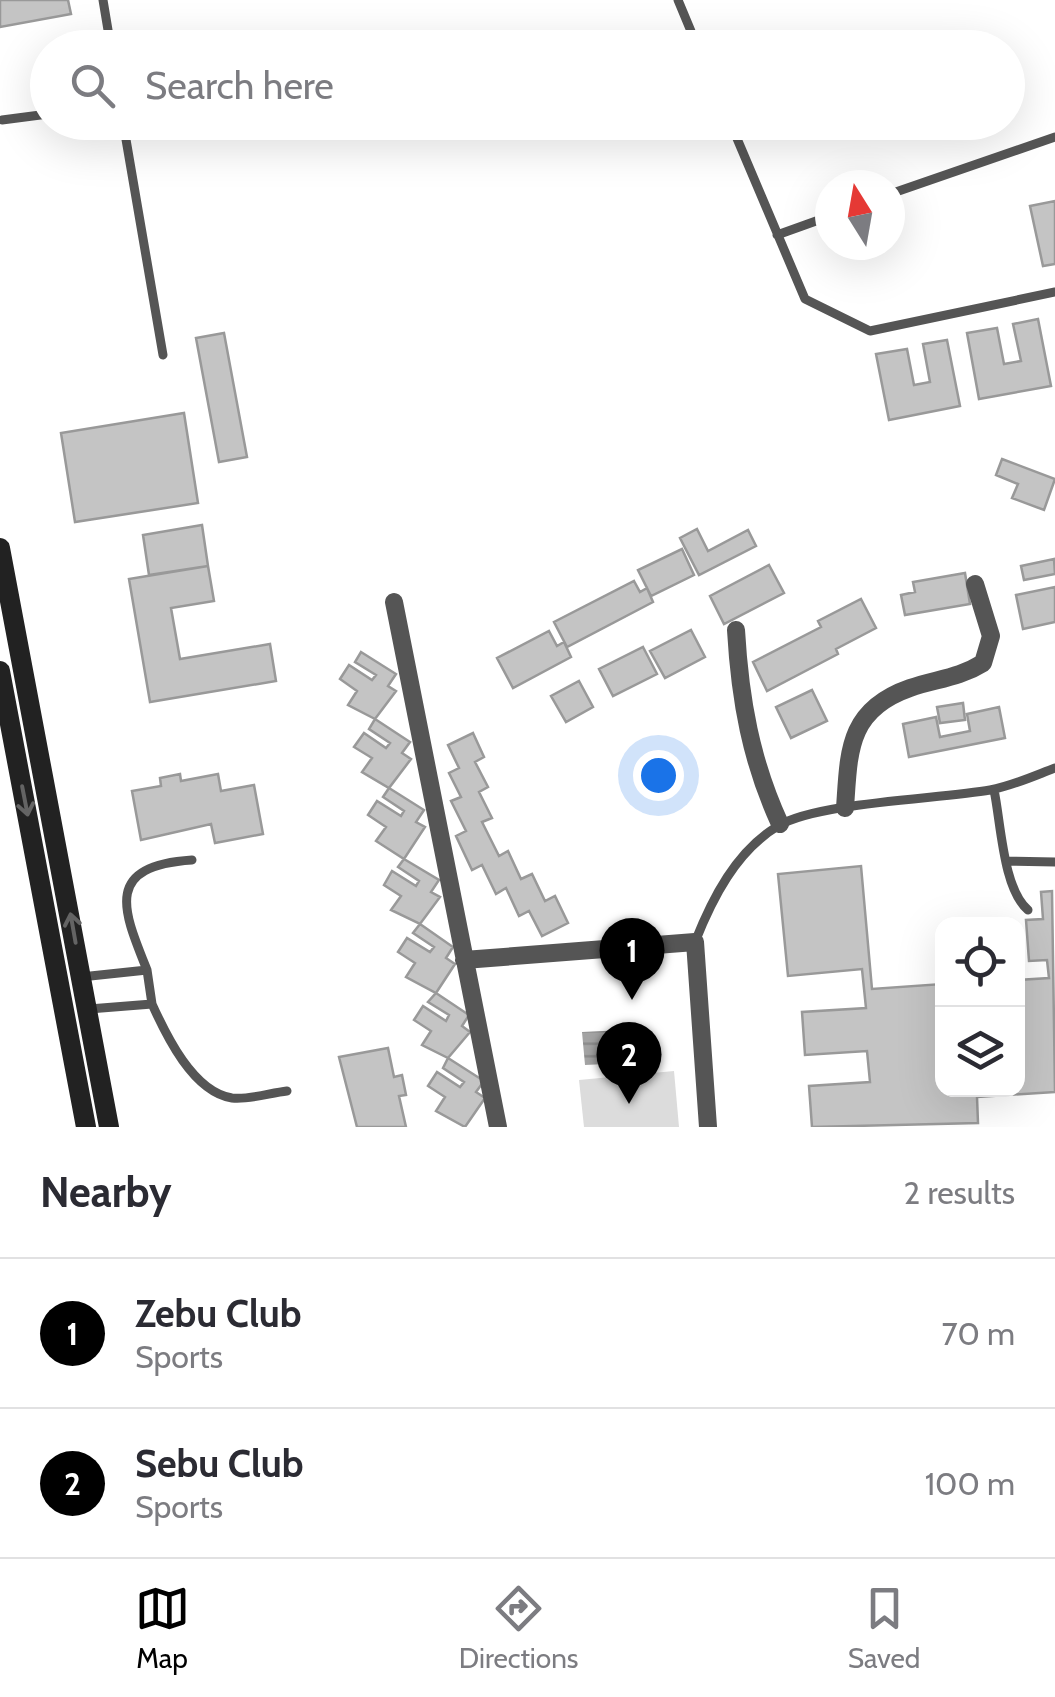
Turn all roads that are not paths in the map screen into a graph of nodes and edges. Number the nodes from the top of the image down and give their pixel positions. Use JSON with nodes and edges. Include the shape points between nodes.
{"nodes":[{"id":1,"x":103,"y":0,"type":"edge"},
{"id":2,"x":678,"y":0,"type":"edge"},
{"id":3,"x":108,"y":30,"type":"edge"},
{"id":4,"x":690,"y":30,"type":"edge"},
{"id":5,"x":30,"y":116,"type":"edge"},
{"id":6,"x":2,"y":120,"type":"edge"},
{"id":7,"x":1055,"y":137,"type":"edge"},
{"id":8,"x":127,"y":140,"type":"edge"},
{"id":9,"x":738,"y":140,"type":"edge"},
{"id":10,"x":905,"y":189,"type":"edge"},
{"id":11,"x":815,"y":221,"type":"edge"},
{"id":12,"x":778,"y":235,"type":"junction"},
{"id":13,"x":1055,"y":292,"type":"edge"},
{"id":14,"x":163,"y":355,"type":"dead end"},
{"id":15,"x":0,"y":548,"type":"edge"},
{"id":16,"x":975,"y":584,"type":"dead end"},
{"id":17,"x":394,"y":602,"type":"dead end"},
{"id":18,"x":736,"y":630,"type":"dead end"},
{"id":19,"x":0,"y":671,"type":"edge"},
{"id":20,"x":1055,"y":768,"type":"edge"},
{"id":21,"x":994,"y":790,"type":"junction"},
{"id":22,"x":846,"y":808,"type":"junction"},
{"id":23,"x":780,"y":824,"type":"junction"},
{"id":24,"x":192,"y":860,"type":"dead end"},
{"id":25,"x":1008,"y":862,"type":"junction"},
{"id":26,"x":1055,"y":862,"type":"edge"},
{"id":27,"x":1028,"y":910,"type":"dead end"},
{"id":28,"x":695,"y":942,"type":"junction"},
{"id":29,"x":464,"y":960,"type":"junction"},
{"id":30,"x":148,"y":970,"type":"junction"},
{"id":31,"x":82,"y":983,"type":"junction"},
{"id":32,"x":59,"y":990,"type":"junction"},
{"id":33,"x":152,"y":1004,"type":"junction"},
{"id":34,"x":87,"y":1010,"type":"junction"},
{"id":35,"x":287,"y":1091,"type":"dead end"},
{"id":36,"x":86,"y":1127,"type":"edge"},
{"id":37,"x":109,"y":1127,"type":"edge"},
{"id":38,"x":498,"y":1127,"type":"edge"},
{"id":39,"x":708,"y":1127,"type":"edge"}],
"edges":[{"from":1,"to":3,"type":"lane"},
{"from":2,"to":4,"type":"lane"},
{"from":5,"to":6,"type":"lane"},
{"from":7,"to":10,"type":"lane"},
{"from":8,"to":14,"type":"lane"},
{"from":9,"to":12,"type":"lane"},
{"from":11,"to":12,"type":"lane"},
{"from":12,"to":13,"type":"lane","via":[[806,300],[870,331]]},
{"from":31,"to":15,"type":"main road","one_way":true},
{"from":16,"to":22,"type":"street","via":[[991,636],[984,663],[962,676],[907,689],[867,714],[850,742]]},
{"from":17,"to":29,"type":"street"},
{"from":18,"to":23,"type":"street","via":[[752,757]]},
{"from":19,"to":32,"type":"main road","one_way":true},
{"from":20,"to":21,"type":"lane"},
{"from":21,"to":22,"type":"lane"},
{"from":21,"to":25,"type":"lane"},
{"from":22,"to":23,"type":"lane"},
{"from":23,"to":28,"type":"lane","via":[[726,878]]},
{"from":24,"to":30,"type":"lane","via":[[150,870],[127,888],[123,903]]},
{"from":25,"to":26,"type":"lane"},
{"from":25,"to":27,"type":"lane","via":[[1017,901]]},
{"from":28,"to":29,"type":"street"},
{"from":28,"to":39,"type":"street"},
{"from":29,"to":38,"type":"street"},
{"from":30,"to":31,"type":"lane"},
{"from":30,"to":33,"type":"lane"},
{"from":31,"to":32,"type":"main road"},
{"from":31,"to":34,"type":"main road"},
{"from":32,"to":36,"type":"main road"},
{"from":33,"to":34,"type":"lane"},
{"from":33,"to":35,"type":"lane","via":[[169,1040],[223,1095]]},
{"from":34,"to":37,"type":"main road"}]}
